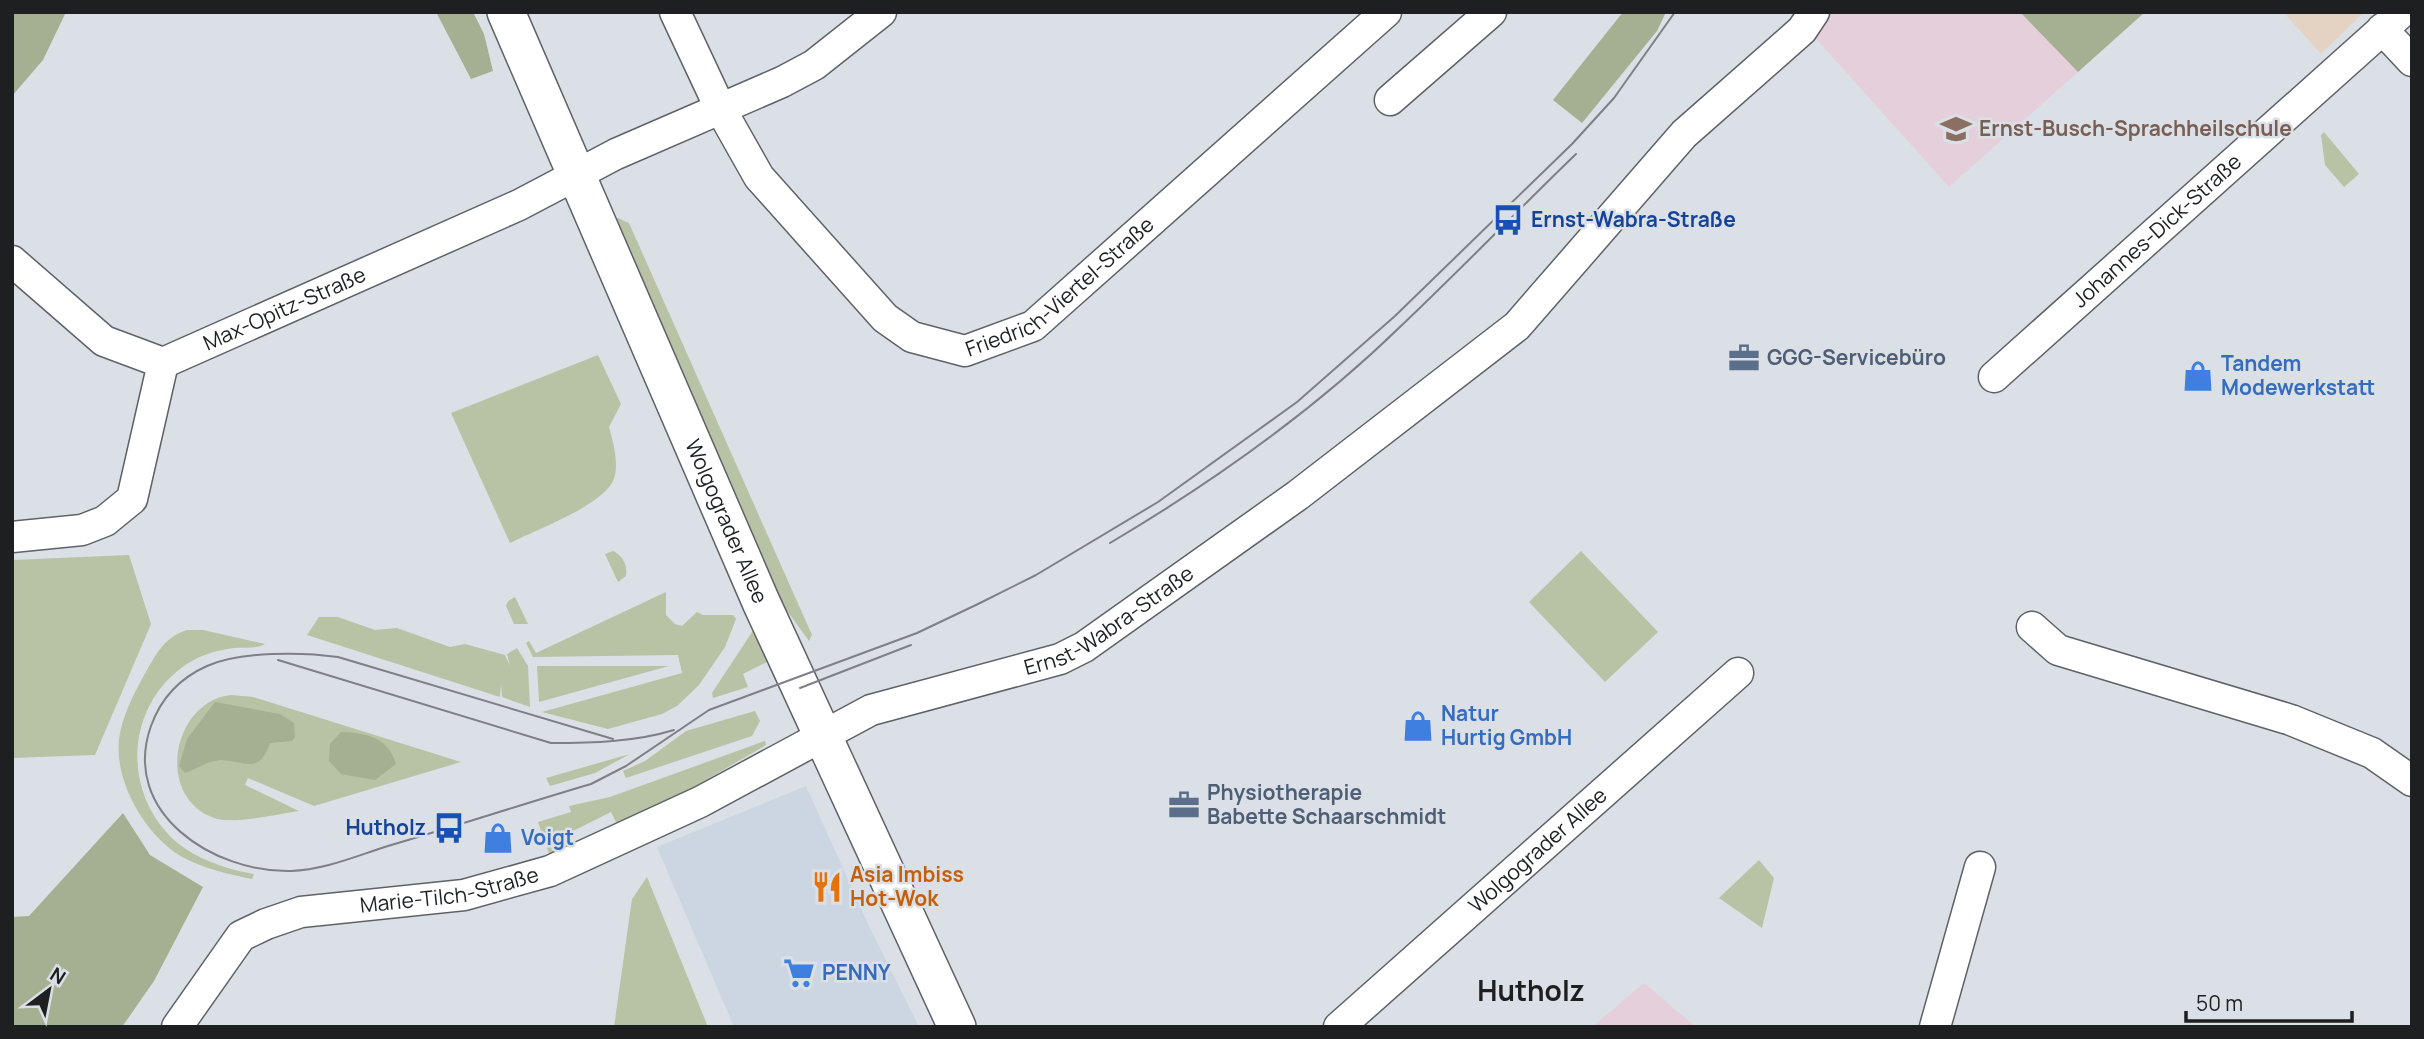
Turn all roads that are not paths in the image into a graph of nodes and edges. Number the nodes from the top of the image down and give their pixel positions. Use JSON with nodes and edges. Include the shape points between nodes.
{"nodes":[{"id":1,"x":506,"y":12,"type":"edge"},
{"id":2,"x":676,"y":12,"type":"edge"},
{"id":3,"x":881,"y":12,"type":"edge"},
{"id":4,"x":1386,"y":12,"type":"edge"},
{"id":5,"x":1491,"y":12,"type":"edge"},
{"id":6,"x":1814,"y":12,"type":"edge"},
{"id":7,"x":2392,"y":21,"type":"edge"},
{"id":8,"x":2412,"y":61,"type":"edge"},
{"id":9,"x":1390,"y":100,"type":"dead end"},
{"id":10,"x":720,"y":108,"type":"junction"},
{"id":11,"x":575,"y":174,"type":"junction"},
{"id":12,"x":12,"y":261,"type":"edge"},
{"id":13,"x":163,"y":363,"type":"junction"},
{"id":14,"x":1994,"y":377,"type":"dead end"},
{"id":15,"x":12,"y":537,"type":"edge"},
{"id":16,"x":2032,"y":627,"type":"dead end"},
{"id":17,"x":1738,"y":673,"type":"dead end"},
{"id":18,"x":825,"y":735,"type":"junction"},
{"id":19,"x":2412,"y":781,"type":"edge"},
{"id":20,"x":1980,"y":867,"type":"dead end"},
{"id":21,"x":177,"y":1027,"type":"edge"},
{"id":22,"x":957,"y":1027,"type":"edge"},
{"id":23,"x":1339,"y":1027,"type":"edge"},
{"id":24,"x":1935,"y":1027,"type":"edge"}],
"edges":[{"from":1,"to":11,"type":"main road","name":"Wolgograder Allee"},
{"from":2,"to":10,"type":"street","name":"Friedrich-Viertel-Straße"},
{"from":3,"to":10,"type":"street","via":[[814,65]]},
{"from":4,"to":10,"type":"street","name":"Friedrich-Viertel-Straße","via":[[1033,326],[965,351],[912,337],[885,318],[759,177]]},
{"from":5,"to":9,"type":"street"},
{"from":6,"to":18,"type":"street","name":"Ernst-Wabra-Straße","via":[[1802,30],[1684,134],[1517,326],[1298,495],[1084,648],[1060,659],[871,710]]},
{"from":7,"to":8,"type":"street","name":"Johannes-Dick-Straße"},
{"from":7,"to":14,"type":"street","name":"Johannes-Dick-Straße"},
{"from":10,"to":11,"type":"street"},
{"from":11,"to":13,"type":"street","name":"Max-Opitz-Straße","via":[[519,205]]},
{"from":11,"to":18,"type":"main road","name":"Wolgograder Allee","via":[[761,602]]},
{"from":12,"to":13,"type":"street","via":[[103,341]]},
{"from":13,"to":15,"type":"street","via":[[132,499],[106,520],[82,530]]},
{"from":16,"to":19,"type":"street","via":[[2058,650],[2291,720],[2372,752]]},
{"from":17,"to":23,"type":"street","name":"Wolgograder Allee"},
{"from":18,"to":21,"type":"street","name":"Marie-Tilch-Straße","via":[[701,802],[550,871],[464,895],[301,912],[266,924],[241,936]]},
{"from":18,"to":22,"type":"main road","name":"Wolgograder Allee"},
{"from":20,"to":24,"type":"street"}]}
